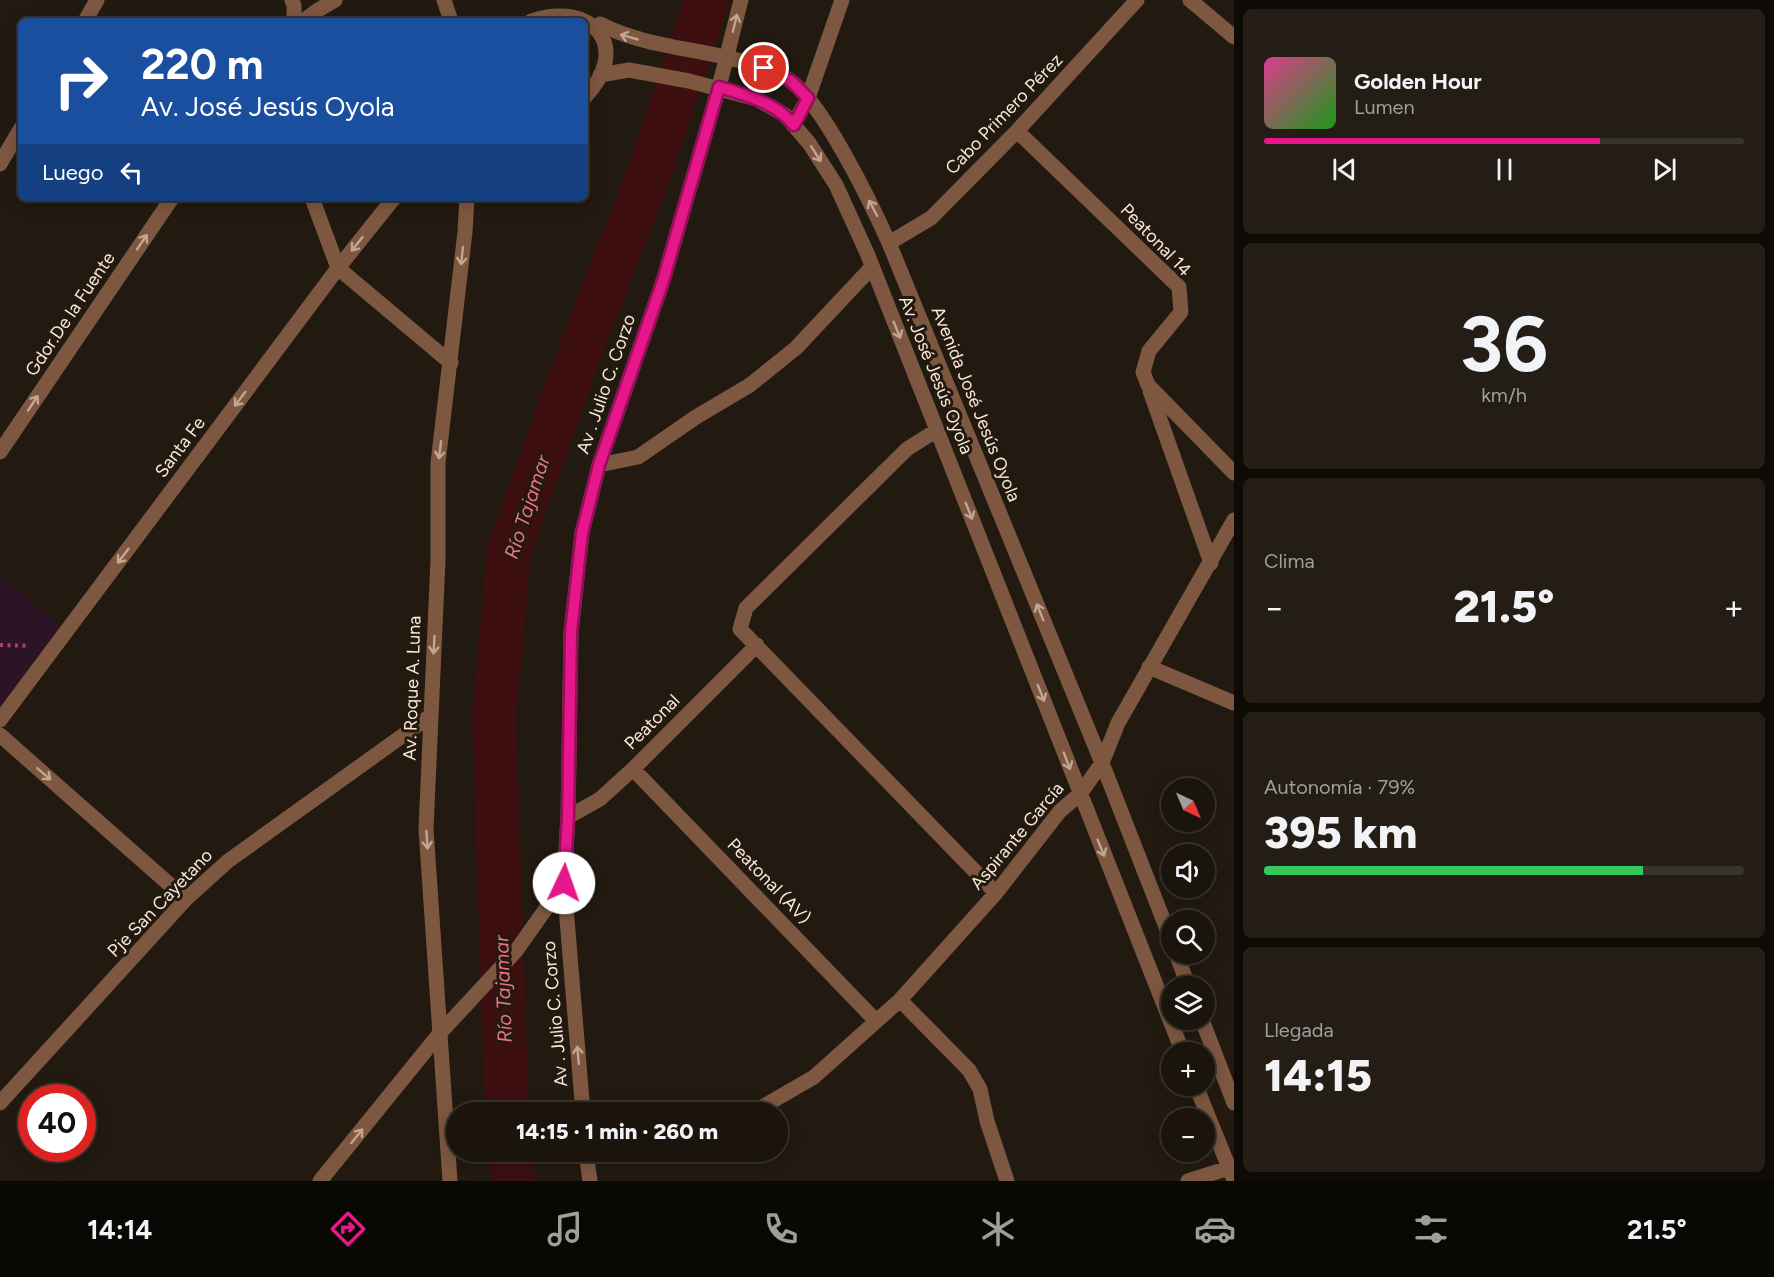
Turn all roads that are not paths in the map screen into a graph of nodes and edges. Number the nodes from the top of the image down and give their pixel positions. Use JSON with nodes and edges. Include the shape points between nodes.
{"nodes":[{"id":1,"x":97,"y":0,"type":"edge"},
{"id":2,"x":292,"y":0,"type":"edge"},
{"id":3,"x":335,"y":0,"type":"edge"},
{"id":4,"x":444,"y":0,"type":"edge"},
{"id":5,"x":741,"y":0,"type":"edge"},
{"id":6,"x":842,"y":0,"type":"edge"},
{"id":7,"x":1137,"y":0,"type":"edge"},
{"id":8,"x":1190,"y":0,"type":"edge"},
{"id":9,"x":571,"y":4,"type":"edge"},
{"id":10,"x":87,"y":18,"type":"edge"},
{"id":11,"x":294,"y":18,"type":"edge"},
{"id":12,"x":307,"y":18,"type":"edge"},
{"id":13,"x":450,"y":18,"type":"edge"},
{"id":14,"x":536,"y":18,"type":"edge"},
{"id":15,"x":600,"y":24,"type":"junction"},
{"id":16,"x":1234,"y":37,"type":"edge"},
{"id":17,"x":727,"y":57,"type":"junction"},
{"id":18,"x":600,"y":75,"type":"junction"},
{"id":19,"x":719,"y":87,"type":"junction"},
{"id":20,"x":588,"y":94,"type":"edge"},
{"id":21,"x":808,"y":98,"type":"junction"},
{"id":22,"x":794,"y":125,"type":"junction"},
{"id":23,"x":1017,"y":131,"type":"junction"},
{"id":24,"x":18,"y":133,"type":"edge"},
{"id":25,"x":0,"y":164,"type":"edge"},
{"id":26,"x":170,"y":201,"type":"edge"},
{"id":27,"x":313,"y":201,"type":"edge"},
{"id":28,"x":392,"y":201,"type":"edge"},
{"id":29,"x":467,"y":201,"type":"edge"},
{"id":30,"x":890,"y":243,"type":"junction"},
{"id":31,"x":872,"y":267,"type":"junction"},
{"id":32,"x":338,"y":268,"type":"junction"},
{"id":33,"x":450,"y":363,"type":"junction"},
{"id":34,"x":1148,"y":385,"type":"junction"},
{"id":35,"x":937,"y":430,"type":"junction"},
{"id":36,"x":0,"y":452,"type":"edge"},
{"id":37,"x":599,"y":465,"type":"junction"},
{"id":38,"x":1234,"y":473,"type":"edge"},
{"id":39,"x":1234,"y":520,"type":"edge"},
{"id":40,"x":1211,"y":563,"type":"junction"},
{"id":41,"x":757,"y":645,"type":"junction"},
{"id":42,"x":1149,"y":668,"type":"junction"},
{"id":43,"x":1234,"y":703,"type":"edge"},
{"id":44,"x":430,"y":716,"type":"junction"},
{"id":45,"x":0,"y":720,"type":"edge"},
{"id":46,"x":0,"y":735,"type":"edge"},
{"id":47,"x":1102,"y":763,"type":"junction"},
{"id":48,"x":633,"y":769,"type":"junction"},
{"id":49,"x":1080,"y":794,"type":"junction"},
{"id":50,"x":568,"y":817,"type":"junction"},
{"id":51,"x":564,"y":883,"type":"junction"},
{"id":52,"x":996,"y":893,"type":"junction"},
{"id":53,"x":186,"y":899,"type":"junction"},
{"id":54,"x":1161,"y":914,"type":"edge"},
{"id":55,"x":900,"y":999,"type":"junction"},
{"id":56,"x":876,"y":1021,"type":"junction"},
{"id":57,"x":1206,"y":1030,"type":"edge"},
{"id":58,"x":440,"y":1033,"type":"junction"},
{"id":59,"x":1179,"y":1042,"type":"edge"},
{"id":60,"x":1200,"y":1096,"type":"edge"},
{"id":61,"x":582,"y":1102,"type":"edge"},
{"id":62,"x":771,"y":1102,"type":"edge"},
{"id":63,"x":0,"y":1103,"type":"edge"},
{"id":64,"x":1234,"y":1103,"type":"edge"},
{"id":65,"x":590,"y":1162,"type":"edge"},
{"id":66,"x":1232,"y":1174,"type":"edge"},
{"id":67,"x":320,"y":1181,"type":"edge"},
{"id":68,"x":450,"y":1181,"type":"edge"},
{"id":69,"x":590,"y":1181,"type":"edge"},
{"id":70,"x":1007,"y":1181,"type":"edge"},
{"id":71,"x":1188,"y":1181,"type":"edge"}],
"edges":[{"from":1,"to":10,"type":"street"},
{"from":2,"to":11,"type":"street"},
{"from":3,"to":12,"type":"street"},
{"from":4,"to":13,"type":"street"},
{"from":17,"to":5,"type":"street","name":"Av . Julio C. Corzo","one_way":true},
{"from":6,"to":21,"type":"street"},
{"from":7,"to":23,"type":"street","name":"Cabo Primero Pérez"},
{"from":8,"to":16,"type":"street"},
{"from":9,"to":14,"type":"street"},
{"from":9,"to":15,"type":"street","name":"Avenida José Jesús Oyola"},
{"from":17,"to":15,"type":"street","name":"Avenida José Jesús Oyola","one_way":true,"via":[[627,36]]},
{"from":15,"to":18,"type":"street","via":[[607,56]]},
{"from":17,"to":19,"type":"street","name":"Av . Julio C. Corzo"},
{"from":17,"to":21,"type":"street","name":"Avenida José Jesús Oyola","via":[[791,81]]},
{"from":18,"to":19,"type":"street","via":[[629,70]]},
{"from":18,"to":20,"type":"street"},
{"from":19,"to":22,"type":"street","name":"Av. José Jesús Oyola","via":[[757,99],[786,115]]},
{"from":19,"to":37,"type":"street","name":"Av . Julio C. Corzo","via":[[663,281]]},
{"from":21,"to":22,"type":"street"},
{"from":30,"to":21,"type":"street","name":"Avenida José Jesús Oyola","one_way":true,"via":[[829,129]]},
{"from":22,"to":31,"type":"street","name":"Av. José Jesús Oyola","one_way":true,"via":[[836,185]]},
{"from":23,"to":30,"type":"street","name":"Cabo Primero Pérez","via":[[931,218]]},
{"from":23,"to":34,"type":"street","name":"Peatonal 14","via":[[1179,287],[1181,312],[1149,351],[1143,372]]},
{"from":24,"to":25,"type":"street"},
{"from":36,"to":26,"type":"street","name":"Gdor.De la Fuente","one_way":true},
{"from":27,"to":32,"type":"street"},
{"from":28,"to":32,"type":"street","name":"Santa Fe","one_way":true},
{"from":29,"to":33,"type":"street","name":"Av. Roque A. Luna","one_way":true},
{"from":47,"to":30,"type":"street","name":"Avenida José Jesús Oyola","one_way":true},
{"from":31,"to":35,"type":"street","name":"Av. José Jesús Oyola","one_way":true},
{"from":31,"to":37,"type":"street","via":[[796,348],[750,385],[639,457]]},
{"from":32,"to":33,"type":"street"},
{"from":32,"to":45,"type":"street","name":"Santa Fe","one_way":true},
{"from":33,"to":44,"type":"street","name":"Av. Roque A. Luna","one_way":true,"via":[[438,463],[438,560]]},
{"from":34,"to":38,"type":"street"},
{"from":34,"to":40,"type":"street","name":"Peatonal 14"},
{"from":35,"to":41,"type":"street","via":[[907,449],[746,608],[740,629]]},
{"from":35,"to":49,"type":"street","name":"Av. José Jesús Oyola","one_way":true},
{"from":37,"to":50,"type":"street","name":"Av . Julio C. Corzo","via":[[582,533],[571,632]]},
{"from":39,"to":40,"type":"street","name":"Aspirante García"},
{"from":40,"to":42,"type":"street","name":"Aspirante García"},
{"from":41,"to":48,"type":"street","name":"Peatonal"},
{"from":41,"to":52,"type":"street"},
{"from":42,"to":43,"type":"street"},
{"from":42,"to":47,"type":"street","name":"Aspirante García","via":[[1118,723]]},
{"from":44,"to":53,"type":"street","name":"Pje San Cayetano","via":[[228,861]]},
{"from":44,"to":58,"type":"street","name":"Av. Roque A. Luna","one_way":true,"via":[[426,829]]},
{"from":46,"to":53,"type":"street","one_way":true},
{"from":47,"to":49,"type":"street","name":"Aspirante García"},
{"from":47,"to":54,"type":"street","name":"Avenida José Jesús Oyola"},
{"from":48,"to":50,"type":"street","name":"Peatonal","via":[[600,799]]},
{"from":48,"to":56,"type":"street","name":"Peatonal (AV)"},
{"from":49,"to":52,"type":"street","name":"Aspirante García","via":[[1060,812]]},
{"from":49,"to":59,"type":"street","one_way":true},
{"from":50,"to":51,"type":"street","name":"Av . Julio C. Corzo"},
{"from":51,"to":58,"type":"street","via":[[516,951]]},
{"from":61,"to":51,"type":"street","name":"Av . Julio C. Corzo","one_way":true},
{"from":52,"to":55,"type":"street","name":"Aspirante García"},
{"from":53,"to":63,"type":"street","name":"Pje San Cayetano"},
{"from":55,"to":56,"type":"street","name":"Aspirante García"},
{"from":55,"to":70,"type":"street","via":[[969,1070],[980,1089]]},
{"from":56,"to":62,"type":"street","name":"Aspirante García","via":[[814,1077]]},
{"from":57,"to":64,"type":"street"},
{"from":67,"to":58,"type":"street","one_way":true},
{"from":58,"to":68,"type":"street","name":"Av. Roque A. Luna"},
{"from":60,"to":66,"type":"street"},
{"from":65,"to":69,"type":"street"},
{"from":66,"to":71,"type":"street"}]}
